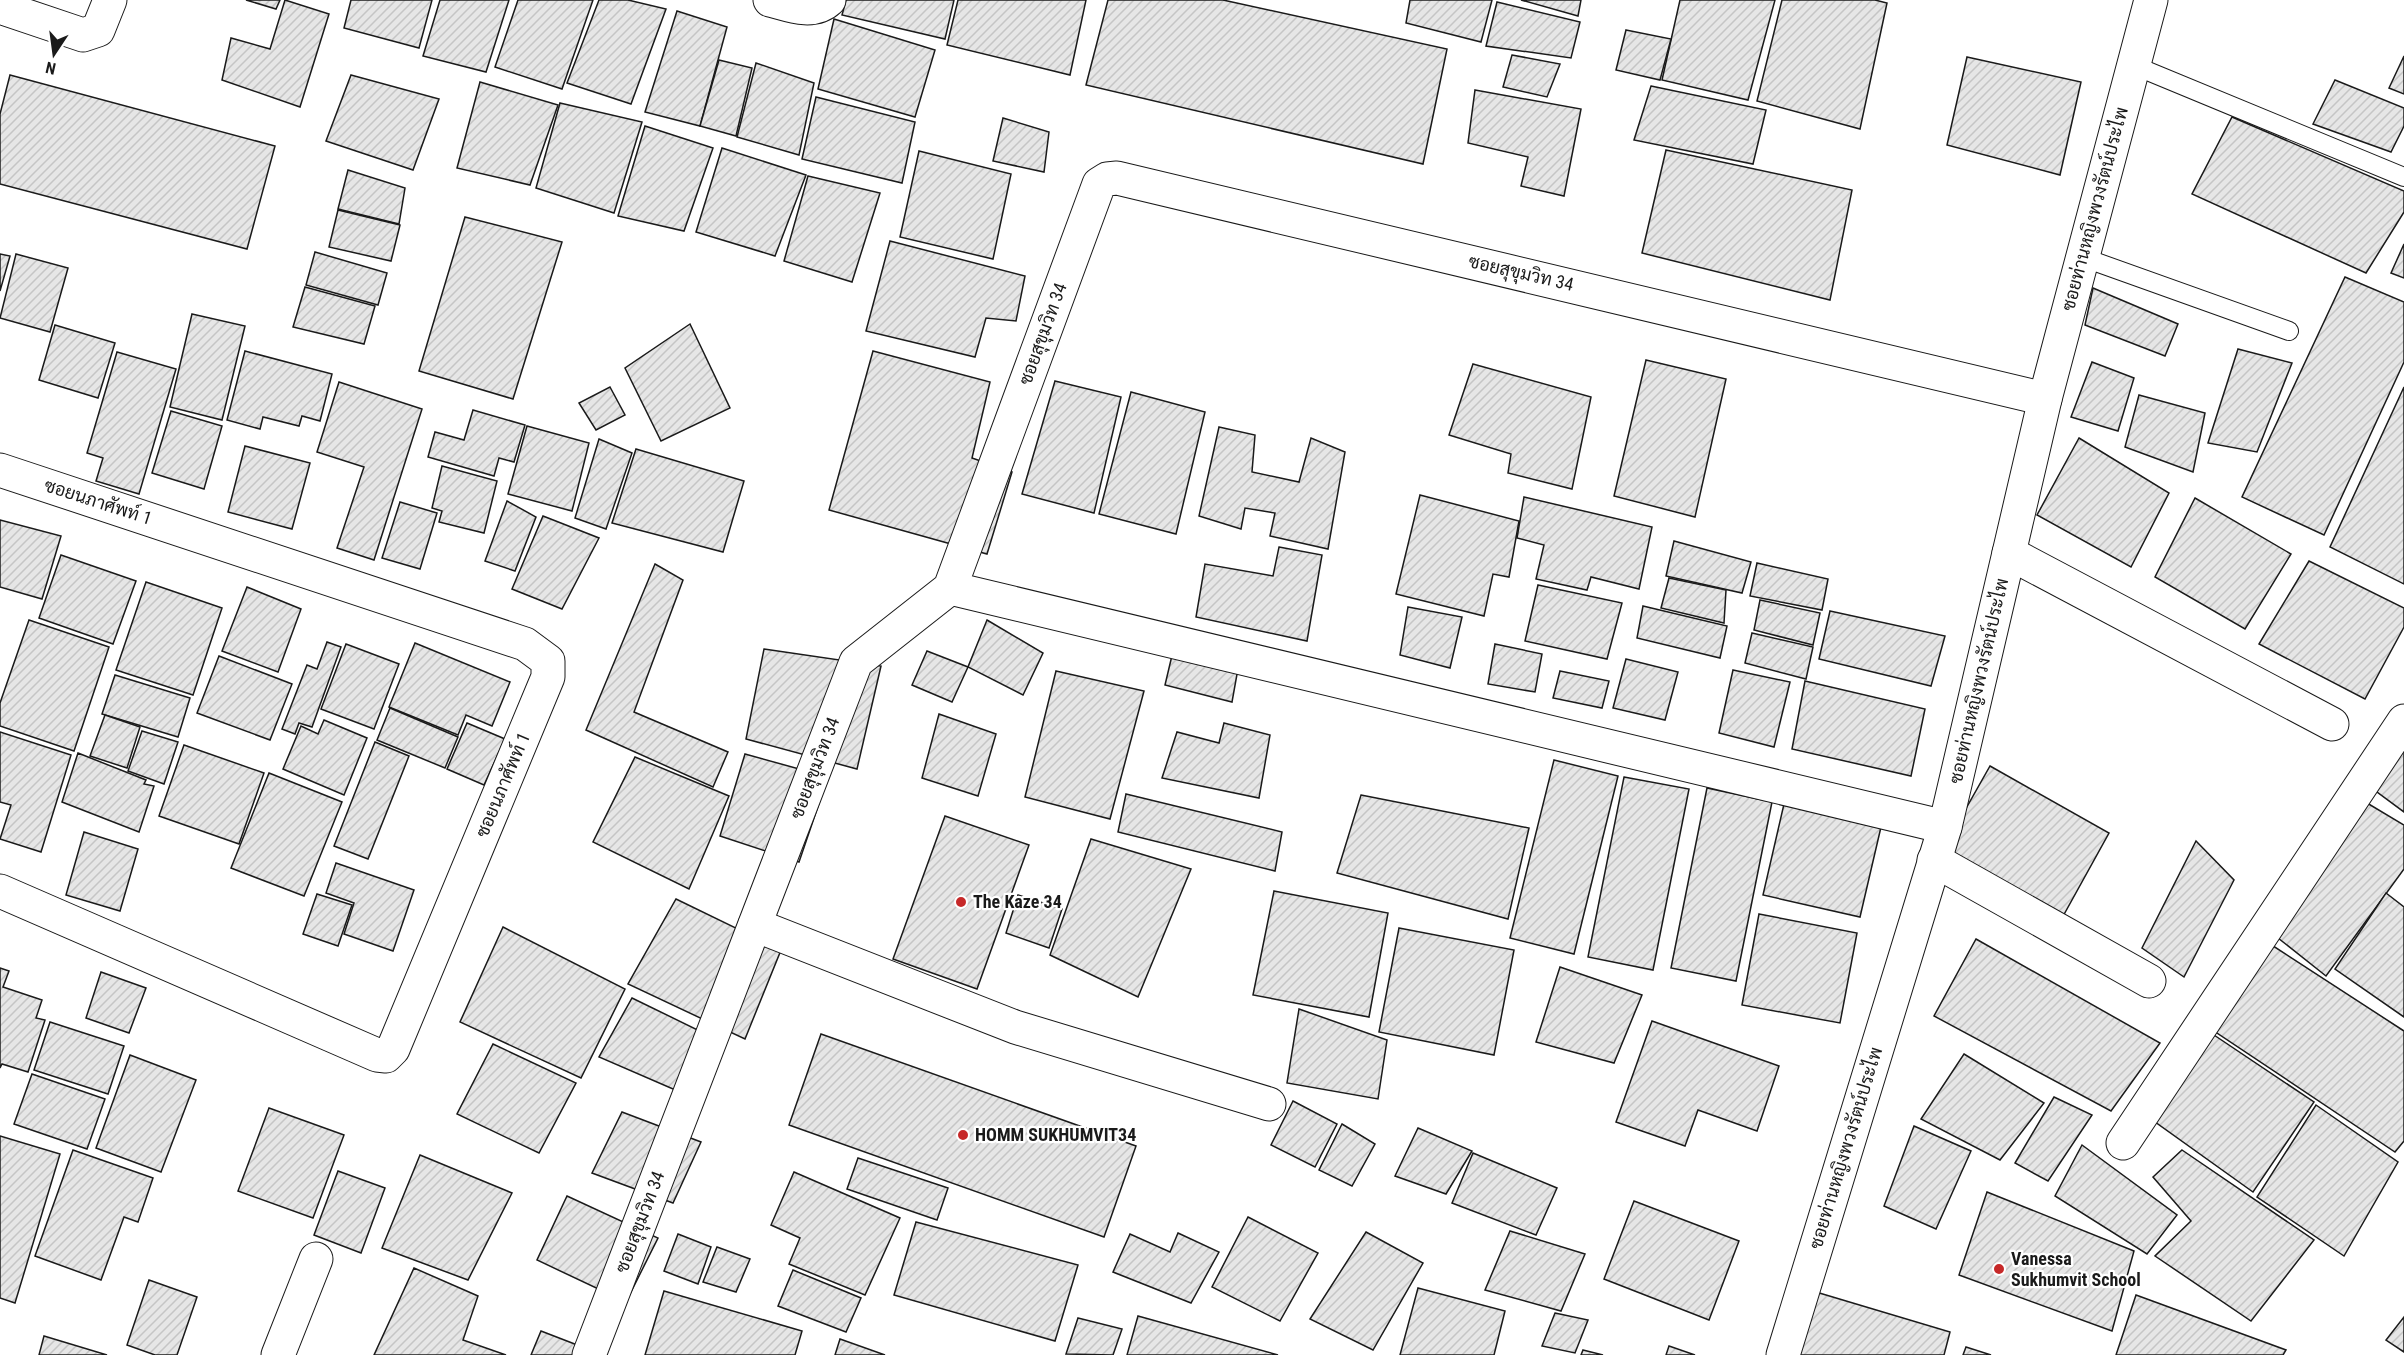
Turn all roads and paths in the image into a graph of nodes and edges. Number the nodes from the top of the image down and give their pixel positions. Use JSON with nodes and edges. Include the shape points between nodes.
{"nodes":[{"id":1,"x":110,"y":0,"type":"edge"},
{"id":2,"x":770,"y":0,"type":"edge"},
{"id":3,"x":829,"y":0,"type":"edge"},
{"id":4,"x":2151,"y":0,"type":"edge"},
{"id":5,"x":0,"y":7,"type":"edge"},
{"id":6,"x":2133,"y":65,"type":"junction"},
{"id":7,"x":2404,"y":177,"type":"edge"},
{"id":8,"x":2082,"y":257,"type":"junction"},
{"id":9,"x":2289,"y":331,"type":"dead end"},
{"id":10,"x":2045,"y":399,"type":"junction"},
{"id":11,"x":0,"y":470,"type":"edge"},
{"id":12,"x":2009,"y":553,"type":"junction"},
{"id":13,"x":950,"y":588,"type":"junction"},
{"id":14,"x":2404,"y":721,"type":"edge"},
{"id":15,"x":2331,"y":724,"type":"dead end"},
{"id":16,"x":1945,"y":827,"type":"junction"},
{"id":17,"x":1934,"y":860,"type":"junction"},
{"id":18,"x":0,"y":891,"type":"edge"},
{"id":19,"x":755,"y":925,"type":"junction"},
{"id":20,"x":2149,"y":981,"type":"dead end"},
{"id":21,"x":1269,"y":1104,"type":"dead end"},
{"id":22,"x":2123,"y":1143,"type":"dead end"},
{"id":23,"x":316,"y":1259,"type":"dead end"},
{"id":24,"x":278,"y":1355,"type":"edge"},
{"id":25,"x":589,"y":1355,"type":"edge"},
{"id":26,"x":1783,"y":1355,"type":"edge"}],
"edges":[{"from":1,"to":5,"type":"street","via":[[98,30],[83,35]]},
{"from":2,"to":3,"type":"street","via":[[800,8],[819,8]]},
{"from":4,"to":6,"type":"street","name":"ซอยท่านหญิงพวงรัตน์ประไพ"},
{"from":6,"to":7,"type":"lane"},
{"from":6,"to":8,"type":"street","name":"ซอยท่านหญิงพวงรัตน์ประไพ"},
{"from":8,"to":9,"type":"lane"},
{"from":8,"to":10,"type":"street","name":"ซอยท่านหญิงพวงรัตน์ประไพ"},
{"from":10,"to":12,"type":"street","name":"ซอยท่านหญิงพวงรัตน์ประไพ"},
{"from":10,"to":13,"type":"street","name":"ซอยสุขุมวิท 34","via":[[1117,178],[1107,179],[1099,184],[1092,202]]},
{"from":11,"to":18,"type":"street","name":"ซอยนภาศัพท์ 1","via":[[525,644],[548,661],[548,677],[393,1049],[386,1056]]},
{"from":12,"to":15,"type":"street"},
{"from":12,"to":16,"type":"street","name":"ซอยท่านหญิงพวงรัตน์ประไพ"},
{"from":13,"to":16,"type":"street"},
{"from":13,"to":19,"type":"street","name":"ซอยสุขุมวิท 34","via":[[856,662]]},
{"from":14,"to":22,"type":"street"},
{"from":16,"to":17,"type":"street","name":"ซอยท่านหญิงพวงรัตน์ประไพ"},
{"from":17,"to":20,"type":"street"},
{"from":17,"to":26,"type":"street","name":"ซอยท่านหญิงพวงรัตน์ประไพ"},
{"from":19,"to":21,"type":"street","via":[[1015,1027]]},
{"from":19,"to":25,"type":"street","name":"ซอยสุขุมวิท 34"},
{"from":23,"to":24,"type":"street"}]}
